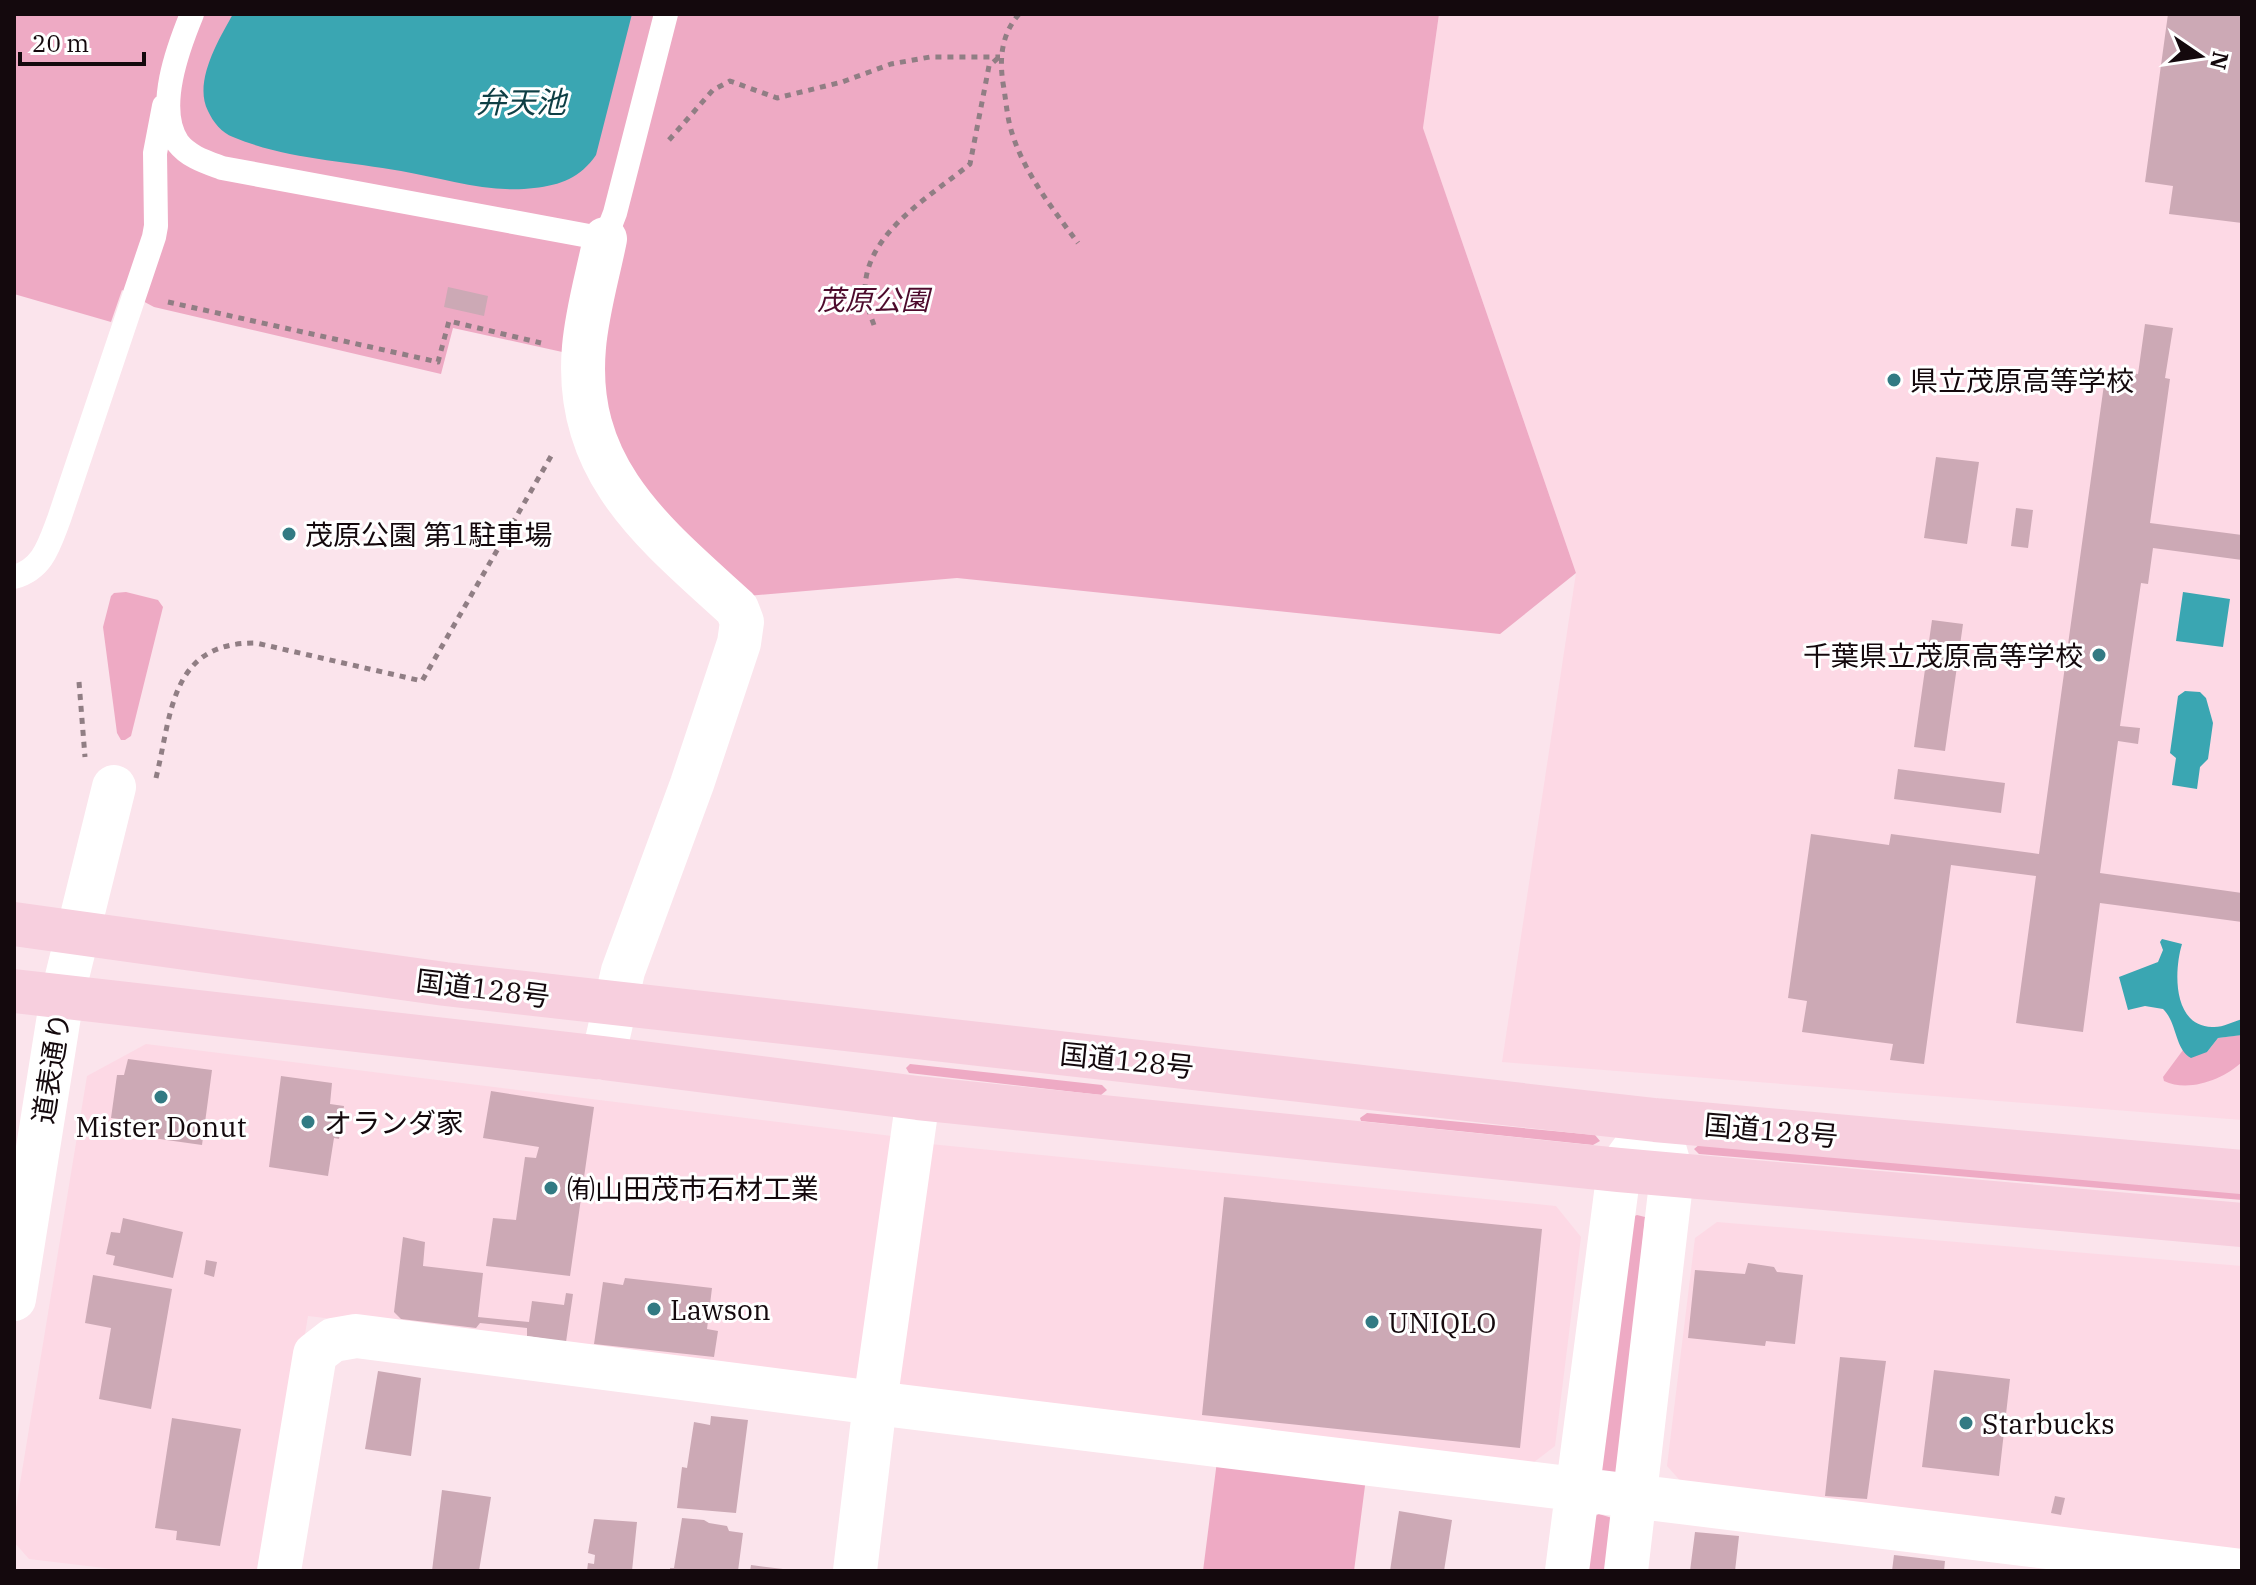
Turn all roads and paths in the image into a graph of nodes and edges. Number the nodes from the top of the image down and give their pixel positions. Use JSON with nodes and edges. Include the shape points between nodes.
{"nodes":[{"id":1,"x":192,"y":14,"type":"edge"},
{"id":2,"x":666,"y":14,"type":"edge"},
{"id":3,"x":1019,"y":14,"type":"edge"},
{"id":4,"x":1000,"y":57,"type":"junction"},
{"id":5,"x":168,"y":93,"type":"junction"},
{"id":6,"x":634,"y":145,"type":"junction"},
{"id":7,"x":605,"y":239,"type":"junction"},
{"id":8,"x":1078,"y":243,"type":"dead end"},
{"id":9,"x":156,"y":299,"type":"dead end"},
{"id":10,"x":874,"y":325,"type":"dead end"},
{"id":11,"x":547,"y":344,"type":"dead end"},
{"id":12,"x":557,"y":447,"type":"dead end"},
{"id":13,"x":14,"y":577,"type":"edge"},
{"id":14,"x":135,"y":783,"type":"joint"},
{"id":15,"x":14,"y":924,"type":"edge"},
{"id":16,"x":77,"y":932,"type":"junction"},
{"id":17,"x":14,"y":991,"type":"edge"},
{"id":18,"x":62,"y":997,"type":"junction"},
{"id":19,"x":615,"y":1003,"type":"junction"},
{"id":20,"x":603,"y":1058,"type":"junction"},
{"id":21,"x":918,"y":1098,"type":"junction"},
{"id":22,"x":1655,"y":1120,"type":"junction"},
{"id":23,"x":1619,"y":1170,"type":"junction"},
{"id":24,"x":2242,"y":1172,"type":"edge"},
{"id":25,"x":1672,"y":1175,"type":"junction"},
{"id":26,"x":2242,"y":1225,"type":"edge"},
{"id":27,"x":14,"y":1299,"type":"edge"},
{"id":28,"x":875,"y":1403,"type":"junction"},
{"id":29,"x":1577,"y":1489,"type":"junction"},
{"id":30,"x":1636,"y":1496,"type":"junction"},
{"id":31,"x":279,"y":1571,"type":"edge"},
{"id":32,"x":855,"y":1571,"type":"edge"},
{"id":33,"x":1567,"y":1571,"type":"edge"},
{"id":34,"x":1626,"y":1571,"type":"edge"},
{"id":35,"x":2242,"y":1571,"type":"edge"}],
"edges":[{"from":1,"to":5,"type":"lane"},
{"from":2,"to":6,"type":"lane"},
{"from":3,"to":4,"type":"path","via":[[1009,26]]},
{"from":4,"to":6,"type":"path","via":[[930,57],[777,98],[730,81],[713,90],[664,147],[654,151]]},
{"from":4,"to":8,"type":"path","via":[[1010,128],[1049,205]]},
{"from":4,"to":10,"type":"path","via":[[989,66],[970,164],[899,220],[869,269],[866,302]]},
{"from":5,"to":7,"type":"lane","via":[[170,125],[179,144],[209,163]]},
{"from":5,"to":13,"type":"lane","via":[[155,153],[154,237],[59,519],[41,561]]},
{"from":6,"to":7,"type":"lane"},
{"from":7,"to":19,"type":"street","via":[[584,346],[583,382],[603,462],[654,533],[737,609],[742,622]]},
{"from":9,"to":11,"type":"path","via":[[438,362],[449,321]]},
{"from":12,"to":14,"type":"path","via":[[422,681],[256,643],[232,643],[192,664]]},
{"from":14,"to":16,"type":"street","name":"道表通り"},
{"from":15,"to":16,"type":"highway","name":"国道128号"},
{"from":16,"to":18,"type":"street","name":"道表通り"},
{"from":16,"to":19,"type":"highway","name":"国道128号"},
{"from":17,"to":18,"type":"highway","name":"国道128号"},
{"from":18,"to":20,"type":"highway","name":"国道128号"},
{"from":18,"to":27,"type":"street","name":"道表通り"},
{"from":19,"to":20,"type":"street"},
{"from":19,"to":22,"type":"highway","name":"国道128号"},
{"from":20,"to":21,"type":"highway","name":"国道128号"},
{"from":21,"to":23,"type":"highway","name":"国道128号"},
{"from":21,"to":28,"type":"street"},
{"from":22,"to":23,"type":"street"},
{"from":22,"to":24,"type":"highway","name":"国道128号"},
{"from":22,"to":25,"type":"street"},
{"from":23,"to":25,"type":"highway","name":"国道128号"},
{"from":23,"to":29,"type":"street"},
{"from":25,"to":26,"type":"highway","name":"国道128号"},
{"from":25,"to":30,"type":"street"},
{"from":28,"to":29,"type":"street"},
{"from":28,"to":31,"type":"street","via":[[356,1336],[333,1340],[315,1354]]},
{"from":28,"to":32,"type":"street"},
{"from":29,"to":30,"type":"street"},
{"from":29,"to":33,"type":"street"},
{"from":30,"to":34,"type":"street"},
{"from":30,"to":35,"type":"street"}]}
